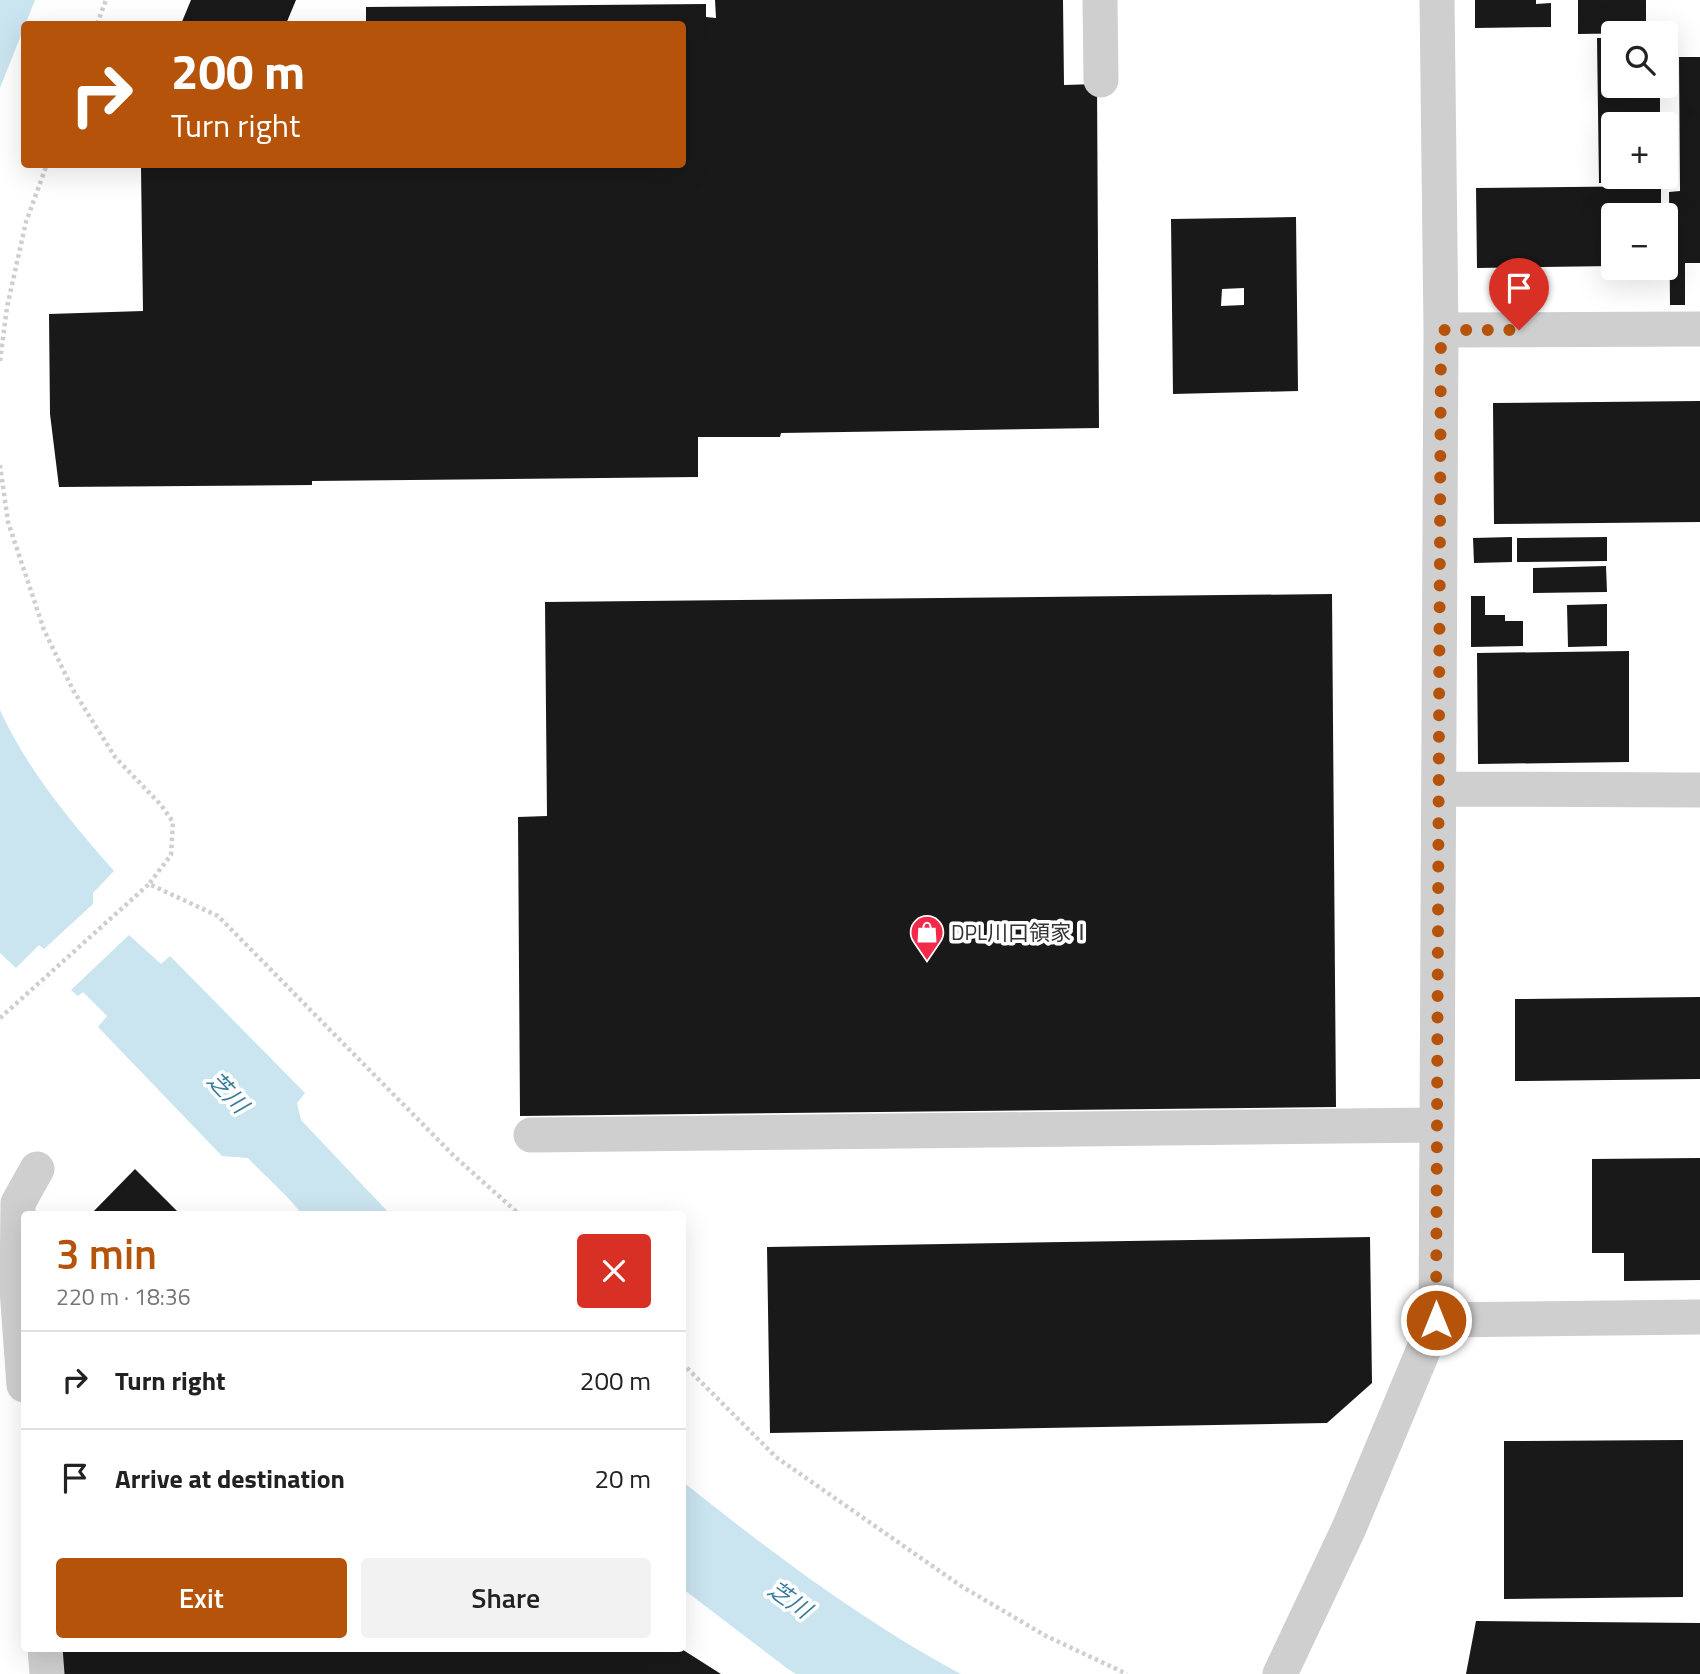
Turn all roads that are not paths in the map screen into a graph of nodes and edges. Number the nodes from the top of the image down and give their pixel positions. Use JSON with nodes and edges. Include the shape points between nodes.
{"nodes":[{"id":1,"x":1100,"y":0,"type":"edge"},
{"id":2,"x":1437,"y":0,"type":"edge"},
{"id":3,"x":1101,"y":80,"type":"dead end"},
{"id":4,"x":1700,"y":329,"type":"edge"},
{"id":5,"x":1441,"y":330,"type":"junction"},
{"id":6,"x":1440,"y":789,"type":"junction"},
{"id":7,"x":1700,"y":790,"type":"edge"},
{"id":8,"x":1437,"y":1125,"type":"junction"},
{"id":9,"x":531,"y":1135,"type":"dead end"},
{"id":10,"x":37,"y":1169,"type":"dead end"},
{"id":11,"x":1700,"y":1317,"type":"edge"},
{"id":12,"x":1436,"y":1320,"type":"junction"},
{"id":13,"x":21,"y":1344,"type":"edge"},
{"id":14,"x":45,"y":1652,"type":"edge"},
{"id":15,"x":47,"y":1674,"type":"edge"},
{"id":16,"x":1280,"y":1674,"type":"edge"}],
"edges":[{"from":1,"to":3,"type":"street"},
{"from":2,"to":5,"type":"street"},
{"from":4,"to":5,"type":"street"},
{"from":5,"to":6,"type":"street"},
{"from":6,"to":7,"type":"street"},
{"from":6,"to":8,"type":"street"},
{"from":8,"to":9,"type":"street"},
{"from":8,"to":12,"type":"street"},
{"from":10,"to":13,"type":"street","via":[[18,1203]]},
{"from":11,"to":12,"type":"street"},
{"from":12,"to":16,"type":"street","via":[[1349,1528]]},
{"from":14,"to":15,"type":"street"}]}
